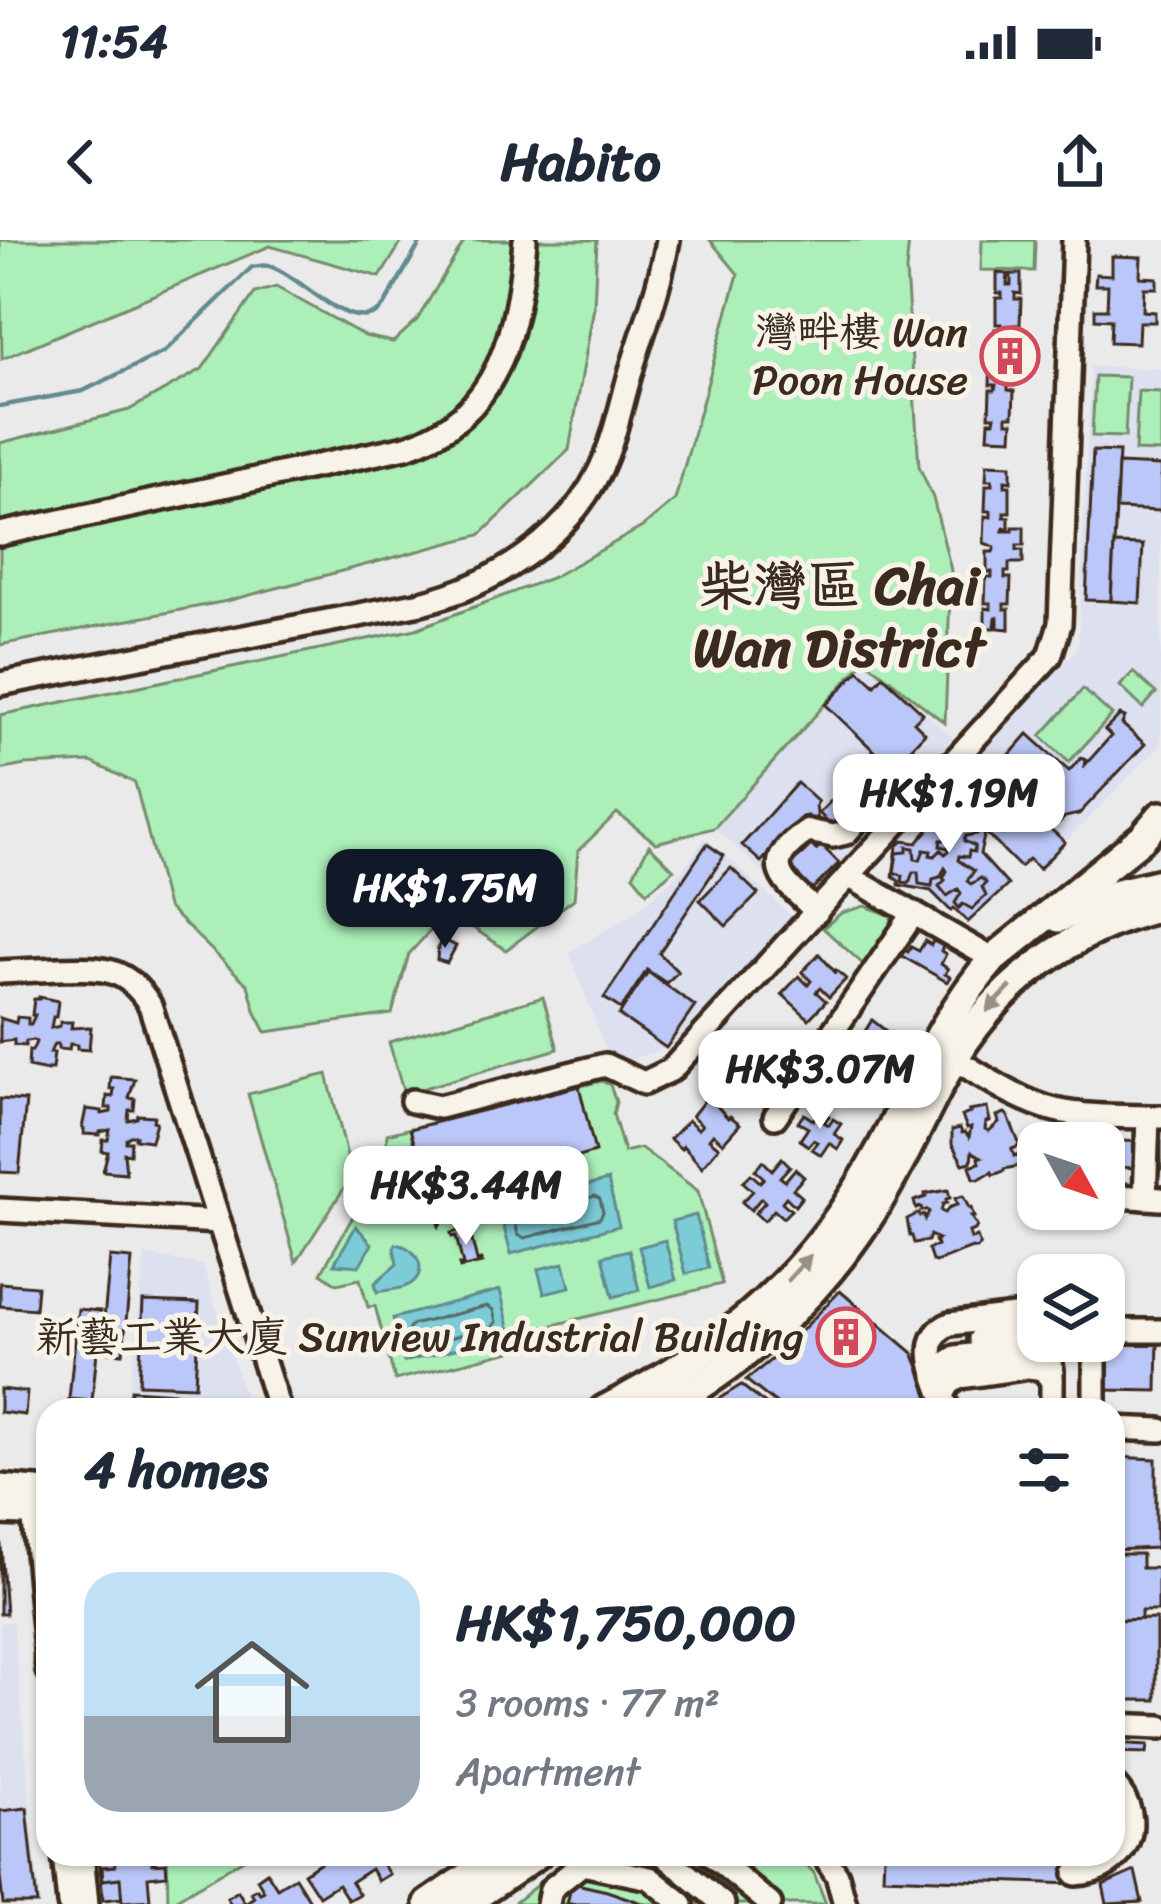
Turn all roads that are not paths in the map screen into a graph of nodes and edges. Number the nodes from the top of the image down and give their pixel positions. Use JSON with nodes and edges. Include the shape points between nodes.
{"nodes":[{"id":1,"x":525,"y":240,"type":"edge"},
{"id":2,"x":668,"y":240,"type":"edge"},
{"id":3,"x":1074,"y":240,"type":"edge"},
{"id":4,"x":0,"y":534,"type":"edge"},
{"id":5,"x":0,"y":684,"type":"edge"},
{"id":6,"x":897,"y":775,"type":"dead end"},
{"id":7,"x":1161,"y":816,"type":"edge"},
{"id":8,"x":850,"y":877,"type":"junction"},
{"id":9,"x":1150,"y":885,"type":"edge"},
{"id":10,"x":1161,"y":907,"type":"edge"},
{"id":11,"x":817,"y":912,"type":"junction"},
{"id":12,"x":914,"y":913,"type":"junction"},
{"id":13,"x":1001,"y":953,"type":"junction"},
{"id":14,"x":0,"y":972,"type":"edge"},
{"id":15,"x":944,"y":1052,"type":"junction"},
{"id":16,"x":412,"y":1101,"type":"dead end"},
{"id":17,"x":1079,"y":1114,"type":"junction"},
{"id":18,"x":775,"y":1117,"type":"dead end"},
{"id":19,"x":1154,"y":1117,"type":"edge"},
{"id":20,"x":1078,"y":1122,"type":"edge"},
{"id":21,"x":1153,"y":1199,"type":"edge"},
{"id":22,"x":0,"y":1210,"type":"edge"},
{"id":23,"x":219,"y":1222,"type":"junction"},
{"id":24,"x":1017,"y":1316,"type":"edge"},
{"id":25,"x":1125,"y":1331,"type":"edge"},
{"id":26,"x":1161,"y":1331,"type":"edge"},
{"id":27,"x":1017,"y":1335,"type":"edge"},
{"id":28,"x":1017,"y":1349,"type":"edge"},
{"id":29,"x":1052,"y":1362,"type":"edge"},
{"id":30,"x":1095,"y":1362,"type":"edge"},
{"id":31,"x":934,"y":1366,"type":"junction"},
{"id":32,"x":1052,"y":1381,"type":"junction"},
{"id":33,"x":274,"y":1398,"type":"edge"},
{"id":34,"x":628,"y":1398,"type":"edge"},
{"id":35,"x":680,"y":1398,"type":"edge"},
{"id":36,"x":944,"y":1398,"type":"edge"},
{"id":37,"x":946,"y":1398,"type":"edge"},
{"id":38,"x":1052,"y":1398,"type":"edge"},
{"id":39,"x":1095,"y":1398,"type":"edge"},
{"id":40,"x":1125,"y":1428,"type":"edge"},
{"id":41,"x":1161,"y":1430,"type":"edge"},
{"id":42,"x":0,"y":1489,"type":"edge"},
{"id":43,"x":36,"y":1501,"type":"edge"},
{"id":44,"x":36,"y":1503,"type":"edge"},
{"id":45,"x":0,"y":1510,"type":"edge"},
{"id":46,"x":1125,"y":1726,"type":"edge"},
{"id":47,"x":1161,"y":1727,"type":"edge"},
{"id":48,"x":1125,"y":1800,"type":"edge"},
{"id":49,"x":1125,"y":1847,"type":"edge"},
{"id":50,"x":65,"y":1866,"type":"edge"},
{"id":51,"x":83,"y":1866,"type":"edge"},
{"id":52,"x":484,"y":1866,"type":"edge"},
{"id":53,"x":519,"y":1866,"type":"edge"},
{"id":54,"x":580,"y":1866,"type":"edge"},
{"id":55,"x":592,"y":1866,"type":"edge"},
{"id":56,"x":677,"y":1866,"type":"edge"},
{"id":57,"x":724,"y":1866,"type":"edge"},
{"id":58,"x":831,"y":1866,"type":"edge"},
{"id":59,"x":1106,"y":1866,"type":"edge"},
{"id":60,"x":1076,"y":1874,"type":"dead end"},
{"id":61,"x":69,"y":1904,"type":"edge"},
{"id":62,"x":86,"y":1904,"type":"edge"},
{"id":63,"x":429,"y":1904,"type":"edge"},
{"id":64,"x":464,"y":1904,"type":"edge"},
{"id":65,"x":548,"y":1904,"type":"edge"},
{"id":66,"x":682,"y":1904,"type":"edge"},
{"id":67,"x":723,"y":1904,"type":"edge"},
{"id":68,"x":770,"y":1904,"type":"edge"},
{"id":69,"x":845,"y":1904,"type":"edge"}],
"edges":[{"from":1,"to":4,"type":"street","via":[[501,359],[477,400],[443,431],[406,447]]},
{"from":2,"to":5,"type":"street","via":[[598,473],[554,531],[498,574],[421,603]]},
{"from":3,"to":8,"type":"street","via":[[1055,646]]},
{"from":6,"to":11,"type":"street","via":[[846,833],[808,831],[779,860],[782,879]]},
{"from":7,"to":13,"type":"main road"},
{"from":8,"to":11,"type":"street"},
{"from":8,"to":12,"type":"street"},
{"from":9,"to":13,"type":"main road","via":[[1074,910]]},
{"from":10,"to":15,"type":"main road","one_way":true,"via":[[1056,951]]},
{"from":11,"to":16,"type":"street","via":[[659,1078],[644,1084],[605,1065],[440,1107]]},
{"from":12,"to":13,"type":"street"},
{"from":12,"to":18,"type":"street"},
{"from":13,"to":15,"type":"main road","via":[[961,999]]},
{"from":14,"to":23,"type":"street","via":[[97,968],[141,991]]},
{"from":15,"to":17,"type":"street","via":[[1023,1098]]},
{"from":34,"to":15,"type":"main road","one_way":true,"via":[[759,1310],[808,1258]]},
{"from":15,"to":35,"type":"main road","via":[[877,1205],[827,1272],[742,1356]]},
{"from":17,"to":19,"type":"street"},
{"from":17,"to":20,"type":"street"},
{"from":19,"to":21,"type":"street"},
{"from":22,"to":23,"type":"street"},
{"from":23,"to":33,"type":"street"},
{"from":24,"to":31,"type":"street","via":[[941,1327],[930,1343]]},
{"from":25,"to":26,"type":"street"},
{"from":27,"to":31,"type":"street","via":[[959,1342]]},
{"from":28,"to":31,"type":"street"},
{"from":29,"to":32,"type":"street"},
{"from":30,"to":39,"type":"street"},
{"from":31,"to":36,"type":"street"},
{"from":32,"to":37,"type":"street","via":[[1030,1366],[960,1377]]},
{"from":32,"to":38,"type":"street"},
{"from":40,"to":41,"type":"street"},
{"from":42,"to":43,"type":"main road"},
{"from":44,"to":45,"type":"main road"},
{"from":46,"to":47,"type":"street"},
{"from":48,"to":49,"type":"street","via":[[1132,1824]]},
{"from":50,"to":61,"type":"street"},
{"from":51,"to":62,"type":"street"},
{"from":52,"to":63,"type":"main road"},
{"from":53,"to":64,"type":"main road"},
{"from":54,"to":65,"type":"street","via":[[551,1889]]},
{"from":55,"to":66,"type":"street","via":[[650,1878]]},
{"from":56,"to":67,"type":"street"},
{"from":57,"to":68,"type":"street"},
{"from":58,"to":69,"type":"street"},
{"from":59,"to":60,"type":"street"}]}
